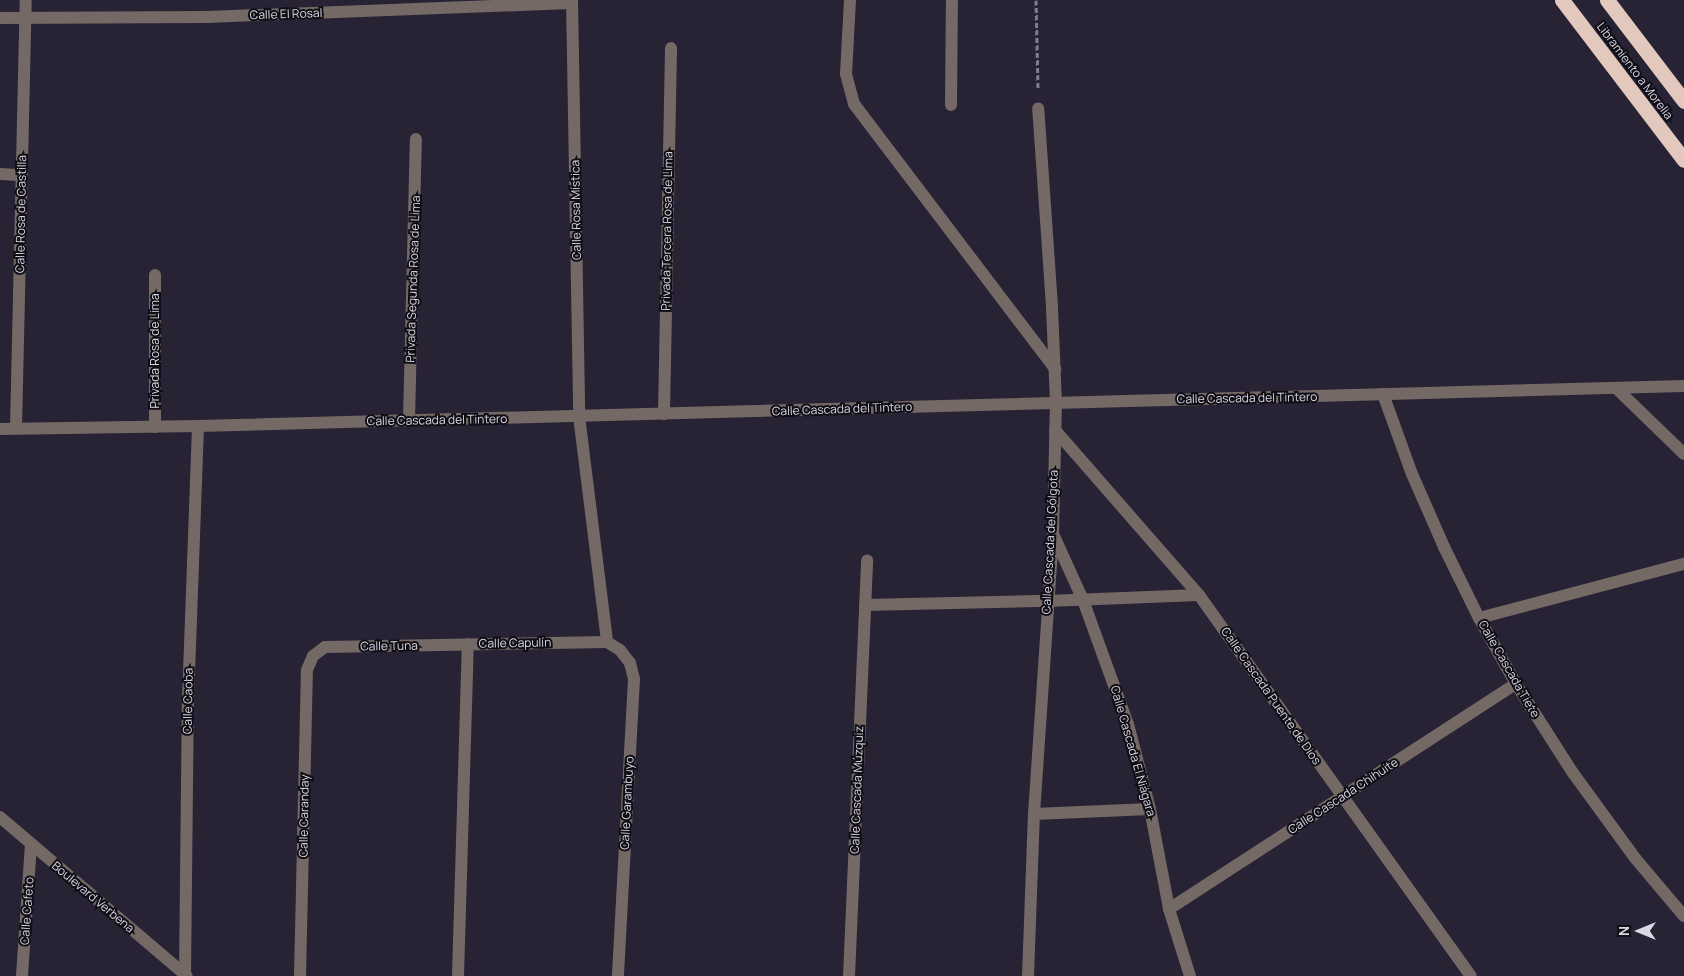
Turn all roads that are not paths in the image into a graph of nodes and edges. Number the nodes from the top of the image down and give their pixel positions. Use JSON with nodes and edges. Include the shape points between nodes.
{"nodes":[{"id":1,"x":26,"y":0,"type":"edge"},
{"id":2,"x":850,"y":0,"type":"edge"},
{"id":3,"x":952,"y":0,"type":"edge"},
{"id":4,"x":1562,"y":0,"type":"edge"},
{"id":5,"x":1607,"y":0,"type":"edge"},
{"id":6,"x":572,"y":2,"type":"edge"},
{"id":7,"x":0,"y":18,"type":"edge"},
{"id":8,"x":25,"y":18,"type":"junction"},
{"id":9,"x":671,"y":48,"type":"dead end"},
{"id":10,"x":1684,"y":102,"type":"edge"},
{"id":11,"x":951,"y":106,"type":"dead end"},
{"id":12,"x":1038,"y":108,"type":"road end"},
{"id":13,"x":416,"y":138,"type":"dead end"},
{"id":14,"x":1684,"y":160,"type":"edge"},
{"id":15,"x":0,"y":174,"type":"edge"},
{"id":16,"x":22,"y":175,"type":"junction"},
{"id":17,"x":155,"y":275,"type":"dead end"},
{"id":18,"x":1055,"y":369,"type":"junction"},
{"id":19,"x":1684,"y":386,"type":"edge"},
{"id":20,"x":1616,"y":388,"type":"junction"},
{"id":21,"x":1383,"y":394,"type":"junction"},
{"id":22,"x":1056,"y":403,"type":"junction"},
{"id":23,"x":664,"y":414,"type":"junction"},
{"id":24,"x":579,"y":416,"type":"junction"},
{"id":25,"x":409,"y":420,"type":"junction"},
{"id":26,"x":198,"y":426,"type":"junction"},
{"id":27,"x":155,"y":427,"type":"junction"},
{"id":28,"x":0,"y":428,"type":"edge"},
{"id":29,"x":16,"y":428,"type":"junction"},
{"id":30,"x":1055,"y":430,"type":"junction"},
{"id":31,"x":1684,"y":454,"type":"edge"},
{"id":32,"x":1053,"y":534,"type":"junction"},
{"id":33,"x":867,"y":560,"type":"dead end"},
{"id":34,"x":1684,"y":564,"type":"edge"},
{"id":35,"x":1199,"y":595,"type":"junction"},
{"id":36,"x":1083,"y":600,"type":"junction"},
{"id":37,"x":1047,"y":601,"type":"junction"},
{"id":38,"x":864,"y":605,"type":"junction"},
{"id":39,"x":1479,"y":618,"type":"junction"},
{"id":40,"x":607,"y":642,"type":"junction"},
{"id":41,"x":468,"y":644,"type":"junction"},
{"id":42,"x":313,"y":656,"type":"joint"},
{"id":43,"x":1516,"y":684,"type":"junction"},
{"id":44,"x":1342,"y":796,"type":"junction"},
{"id":45,"x":1150,"y":809,"type":"junction"},
{"id":46,"x":1034,"y":814,"type":"junction"},
{"id":47,"x":0,"y":818,"type":"edge"},
{"id":48,"x":31,"y":845,"type":"junction"},
{"id":49,"x":1169,"y":909,"type":"junction"},
{"id":50,"x":1684,"y":916,"type":"edge"},
{"id":51,"x":185,"y":975,"type":"edge"},
{"id":52,"x":22,"y":976,"type":"edge"},
{"id":53,"x":300,"y":976,"type":"edge"},
{"id":54,"x":458,"y":976,"type":"edge"},
{"id":55,"x":618,"y":976,"type":"edge"},
{"id":56,"x":849,"y":976,"type":"edge"},
{"id":57,"x":1028,"y":976,"type":"edge"},
{"id":58,"x":1190,"y":976,"type":"edge"},
{"id":59,"x":1471,"y":976,"type":"edge"}],
"edges":[{"from":1,"to":8,"type":"street","name":"Calle Rosa de Castilla"},
{"from":2,"to":18,"type":"street","via":[[846,74],[854,104]]},
{"from":3,"to":11,"type":"street"},
{"from":4,"to":14,"type":"highway","name":"Libramiento a Morelia"},
{"from":5,"to":10,"type":"highway","name":"Libramiento a Morelia"},
{"from":6,"to":8,"type":"street","name":"Calle El Rosal","via":[[208,17]]},
{"from":6,"to":24,"type":"street","name":"Calle Rosa Mística"},
{"from":7,"to":8,"type":"street","name":"Calle El Rosal"},
{"from":8,"to":16,"type":"street","name":"Calle Rosa de Castilla"},
{"from":9,"to":23,"type":"street","name":"Privada Tercera Rosa de Lima"},
{"from":12,"to":18,"type":"street","name":"Calle Cascada del Gólgota"},
{"from":13,"to":25,"type":"street","name":"Privada Segunda Rosa de Lima"},
{"from":15,"to":16,"type":"street"},
{"from":16,"to":29,"type":"street","name":"Calle Rosa de Castilla"},
{"from":17,"to":27,"type":"street","name":"Privada Rosa de Lima"},
{"from":18,"to":22,"type":"street","name":"Calle Cascada del Gólgota"},
{"from":19,"to":20,"type":"street","name":"Calle Cascada del Tintero"},
{"from":20,"to":21,"type":"street","name":"Calle Cascada del Tintero"},
{"from":20,"to":31,"type":"street"},
{"from":21,"to":22,"type":"street","name":"Calle Cascada del Tintero"},
{"from":21,"to":39,"type":"street","name":"Calle Cascada Tiete","via":[[1412,474]]},
{"from":22,"to":23,"type":"street","name":"Calle Cascada del Tintero"},
{"from":22,"to":30,"type":"street","name":"Calle Cascada del Gólgota"},
{"from":23,"to":24,"type":"street","name":"Calle Cascada del Tintero"},
{"from":24,"to":25,"type":"street","name":"Calle Cascada del Tintero"},
{"from":24,"to":40,"type":"street"},
{"from":25,"to":26,"type":"street","name":"Calle Cascada del Tintero"},
{"from":26,"to":27,"type":"street","name":"Calle Cascada del Tintero"},
{"from":26,"to":51,"type":"street","name":"Calle Caoba","via":[[188,700]]},
{"from":27,"to":29,"type":"street","name":"Calle Cascada del Tintero"},
{"from":28,"to":29,"type":"street","name":"Calle Cascada del Tintero"},
{"from":30,"to":32,"type":"street","name":"Calle Cascada del Gólgota"},
{"from":30,"to":35,"type":"street","name":"Calle Cascada Puente de Dios"},
{"from":32,"to":36,"type":"street","name":"Calle Cascada El Niágara"},
{"from":32,"to":37,"type":"street","name":"Calle Cascada del Gólgota"},
{"from":33,"to":38,"type":"street","name":"Calle Cascada Múzquiz"},
{"from":34,"to":39,"type":"street"},
{"from":35,"to":36,"type":"street"},
{"from":35,"to":44,"type":"street","name":"Calle Cascada Puente de Dios"},
{"from":36,"to":37,"type":"street"},
{"from":36,"to":45,"type":"street","name":"Calle Cascada El Niágara","via":[[1114,682]]},
{"from":37,"to":38,"type":"street"},
{"from":37,"to":46,"type":"street","name":"Calle Cascada del Gólgota"},
{"from":38,"to":56,"type":"street","name":"Calle Cascada Múzquiz"},
{"from":39,"to":43,"type":"street","name":"Calle Cascada Tiete"},
{"from":40,"to":41,"type":"street","name":"Calle Capulín"},
{"from":40,"to":55,"type":"street","name":"Calle Garambuyo","via":[[620,650],[630,663],[634,679]]},
{"from":41,"to":42,"type":"street","name":"Calle Tuna","via":[[325,647]]},
{"from":41,"to":54,"type":"street","name":"Calle Capulín"},
{"from":42,"to":53,"type":"street","name":"Calle Caranday","via":[[308,670]]},
{"from":43,"to":44,"type":"street","name":"Calle Cascada Chihuite"},
{"from":43,"to":50,"type":"street","name":"Calle Cascada Tiete","via":[[1573,773],[1635,858]]},
{"from":44,"to":49,"type":"street","name":"Calle Cascada Chihuite"},
{"from":44,"to":59,"type":"street","name":"Calle Cascada Puente de Dios"},
{"from":45,"to":46,"type":"street"},
{"from":45,"to":49,"type":"street","name":"Calle Cascada El Niágara"},
{"from":46,"to":57,"type":"street","name":"Calle Cascada del Gólgota"},
{"from":47,"to":48,"type":"street","name":"Boulevard Verbena"},
{"from":48,"to":51,"type":"street","name":"Boulevard Verbena"},
{"from":48,"to":52,"type":"street","name":"Calle Cafeto"},
{"from":49,"to":58,"type":"street","name":"Calle Cascada El Niágara"}]}
